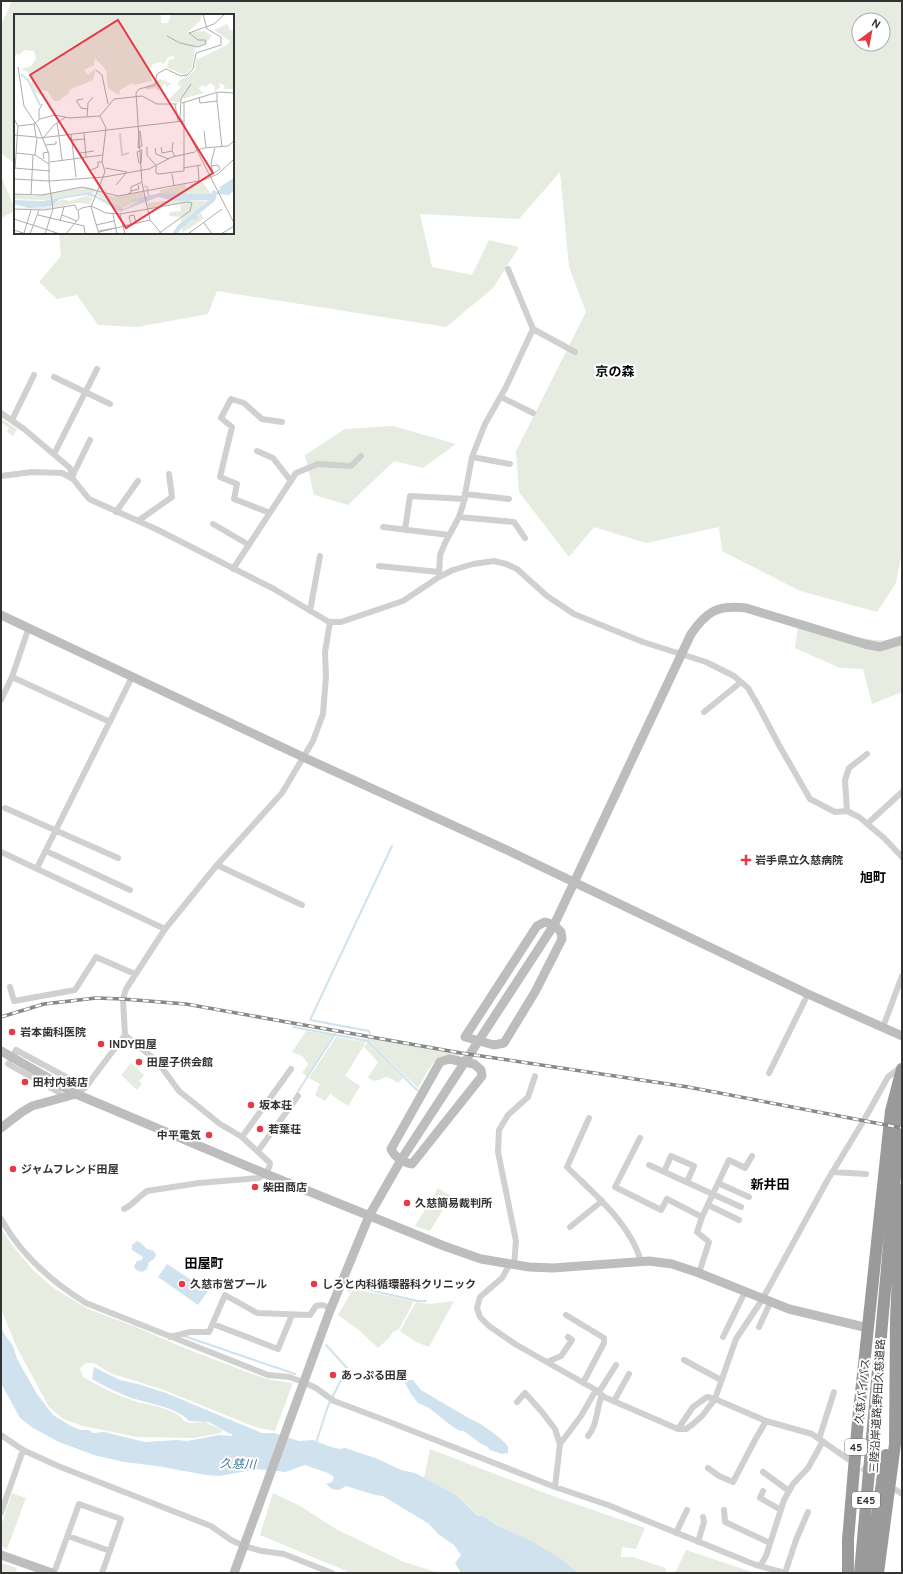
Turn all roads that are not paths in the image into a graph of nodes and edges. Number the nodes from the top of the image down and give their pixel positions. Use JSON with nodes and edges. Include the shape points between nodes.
{"nodes":[{"id":1,"x":508,"y":269,"type":"dead end"},
{"id":2,"x":533,"y":329,"type":"junction"},
{"id":3,"x":575,"y":352,"type":"dead end"},
{"id":4,"x":97,"y":369,"type":"dead end"},
{"id":5,"x":34,"y":375,"type":"dead end"},
{"id":6,"x":54,"y":377,"type":"dead end"},
{"id":7,"x":85,"y":393,"type":"junction"},
{"id":8,"x":501,"y":397,"type":"junction"},
{"id":9,"x":110,"y":404,"type":"dead end"},
{"id":10,"x":533,"y":413,"type":"dead end"},
{"id":11,"x":1,"y":414,"type":"edge"},
{"id":12,"x":12,"y":420,"type":"junction"},
{"id":13,"x":282,"y":422,"type":"dead end"},
{"id":14,"x":90,"y":440,"type":"dead end"},
{"id":15,"x":258,"y":451,"type":"dead end"},
{"id":16,"x":54,"y":454,"type":"junction"},
{"id":17,"x":361,"y":456,"type":"dead end"},
{"id":18,"x":472,"y":457,"type":"junction"},
{"id":19,"x":510,"y":464,"type":"dead end"},
{"id":20,"x":169,"y":474,"type":"dead end"},
{"id":21,"x":1,"y":476,"type":"edge"},
{"id":22,"x":72,"y":478,"type":"junction"},
{"id":23,"x":138,"y":481,"type":"dead end"},
{"id":24,"x":291,"y":481,"type":"junction"},
{"id":25,"x":465,"y":496,"type":"junction"},
{"id":26,"x":509,"y":499,"type":"dead end"},
{"id":27,"x":116,"y":512,"type":"junction"},
{"id":28,"x":270,"y":513,"type":"junction"},
{"id":29,"x":459,"y":517,"type":"junction"},
{"id":30,"x":138,"y":521,"type":"junction"},
{"id":31,"x":213,"y":524,"type":"dead end"},
{"id":32,"x":383,"y":527,"type":"dead end"},
{"id":33,"x":405,"y":530,"type":"junction"},
{"id":34,"x":449,"y":535,"type":"junction"},
{"id":35,"x":525,"y":538,"type":"dead end"},
{"id":36,"x":249,"y":545,"type":"junction"},
{"id":37,"x":320,"y":556,"type":"dead end"},
{"id":38,"x":379,"y":566,"type":"dead end"},
{"id":39,"x":233,"y":569,"type":"junction"},
{"id":40,"x":439,"y":574,"type":"junction"},
{"id":41,"x":310,"y":611,"type":"junction"},
{"id":42,"x":1,"y":615,"type":"edge"},
{"id":43,"x":330,"y":622,"type":"junction"},
{"id":44,"x":28,"y":627,"type":"junction"},
{"id":45,"x":902,"y":640,"type":"edge"},
{"id":46,"x":682,"y":655,"type":"junction"},
{"id":47,"x":12,"y":677,"type":"junction"},
{"id":48,"x":132,"y":677,"type":"junction"},
{"id":49,"x":741,"y":682,"type":"junction"},
{"id":50,"x":1,"y":700,"type":"edge"},
{"id":51,"x":704,"y":712,"type":"dead end"},
{"id":52,"x":110,"y":722,"type":"junction"},
{"id":53,"x":867,"y":754,"type":"dead end"},
{"id":54,"x":303,"y":757,"type":"junction"},
{"id":55,"x":902,"y":792,"type":"edge"},
{"id":56,"x":5,"y":808,"type":"dead end"},
{"id":57,"x":847,"y":810,"type":"junction"},
{"id":58,"x":867,"y":824,"type":"junction"},
{"id":59,"x":56,"y":831,"type":"junction"},
{"id":60,"x":46,"y":851,"type":"junction"},
{"id":61,"x":1,"y":852,"type":"edge"},
{"id":62,"x":902,"y":857,"type":"edge"},
{"id":63,"x":118,"y":858,"type":"dead end"},
{"id":64,"x":217,"y":865,"type":"junction"},
{"id":65,"x":37,"y":868,"type":"junction"},
{"id":66,"x":574,"y":882,"type":"junction"},
{"id":67,"x":130,"y":890,"type":"dead end"},
{"id":68,"x":302,"y":905,"type":"dead end"},
{"id":69,"x":553,"y":926,"type":"junction"},
{"id":70,"x":165,"y":929,"type":"junction"},
{"id":71,"x":135,"y":974,"type":"junction"},
{"id":72,"x":902,"y":976,"type":"edge"},
{"id":73,"x":10,"y":987,"type":"dead end"},
{"id":74,"x":808,"y":994,"type":"junction"},
{"id":75,"x":883,"y":1028,"type":"junction"},
{"id":76,"x":125,"y":1035,"type":"junction"},
{"id":77,"x":902,"y":1036,"type":"edge"},
{"id":78,"x":1,"y":1051,"type":"edge"},
{"id":79,"x":902,"y":1067,"type":"edge"},
{"id":80,"x":291,"y":1069,"type":"dead end"},
{"id":81,"x":769,"y":1074,"type":"dead end"},
{"id":82,"x":535,"y":1076,"type":"dead end"},
{"id":83,"x":87,"y":1085,"type":"junction"},
{"id":84,"x":76,"y":1094,"type":"junction"},
{"id":85,"x":298,"y":1096,"type":"dead end"},
{"id":86,"x":63,"y":1097,"type":"junction"},
{"id":87,"x":902,"y":1098,"type":"edge"},
{"id":88,"x":589,"y":1118,"type":"dead end"},
{"id":89,"x":1,"y":1128,"type":"edge"},
{"id":90,"x":242,"y":1137,"type":"junction"},
{"id":91,"x":640,"y":1138,"type":"dead end"},
{"id":92,"x":258,"y":1151,"type":"junction"},
{"id":93,"x":752,"y":1156,"type":"dead end"},
{"id":94,"x":402,"y":1157,"type":"junction"},
{"id":95,"x":649,"y":1165,"type":"dead end"},
{"id":96,"x":664,"y":1172,"type":"junction"},
{"id":97,"x":832,"y":1172,"type":"junction"},
{"id":98,"x":266,"y":1174,"type":"junction"},
{"id":99,"x":866,"y":1174,"type":"dead end"},
{"id":100,"x":687,"y":1182,"type":"junction"},
{"id":101,"x":718,"y":1183,"type":"junction"},
{"id":102,"x":902,"y":1190,"type":"edge"},
{"id":103,"x":713,"y":1194,"type":"junction"},
{"id":104,"x":749,"y":1197,"type":"dead end"},
{"id":105,"x":602,"y":1201,"type":"junction"},
{"id":106,"x":708,"y":1205,"type":"junction"},
{"id":107,"x":741,"y":1207,"type":"dead end"},
{"id":108,"x":124,"y":1209,"type":"dead end"},
{"id":109,"x":369,"y":1216,"type":"junction"},
{"id":110,"x":702,"y":1216,"type":"junction"},
{"id":111,"x":1,"y":1219,"type":"edge"},
{"id":112,"x":739,"y":1220,"type":"dead end"},
{"id":113,"x":570,"y":1227,"type":"dead end"},
{"id":114,"x":641,"y":1261,"type":"junction"},
{"id":115,"x":512,"y":1264,"type":"junction"},
{"id":116,"x":699,"y":1273,"type":"junction"},
{"id":117,"x":745,"y":1292,"type":"junction"},
{"id":118,"x":766,"y":1301,"type":"junction"},
{"id":119,"x":331,"y":1308,"type":"junction"},
{"id":120,"x":292,"y":1315,"type":"junction"},
{"id":121,"x":566,"y":1315,"type":"dead end"},
{"id":122,"x":213,"y":1324,"type":"junction"},
{"id":123,"x":758,"y":1327,"type":"dead end"},
{"id":124,"x":868,"y":1328,"type":"junction"},
{"id":125,"x":899,"y":1332,"type":"edge"},
{"id":126,"x":170,"y":1337,"type":"junction"},
{"id":127,"x":568,"y":1337,"type":"dead end"},
{"id":128,"x":723,"y":1337,"type":"dead end"},
{"id":129,"x":684,"y":1360,"type":"dead end"},
{"id":130,"x":546,"y":1362,"type":"junction"},
{"id":131,"x":616,"y":1365,"type":"dead end"},
{"id":132,"x":629,"y":1374,"type":"dead end"},
{"id":133,"x":721,"y":1380,"type":"junction"},
{"id":134,"x":583,"y":1383,"type":"junction"},
{"id":135,"x":302,"y":1386,"type":"junction"},
{"id":136,"x":834,"y":1392,"type":"dead end"},
{"id":137,"x":599,"y":1393,"type":"junction"},
{"id":138,"x":715,"y":1399,"type":"junction"},
{"id":139,"x":614,"y":1401,"type":"junction"},
{"id":140,"x":517,"y":1402,"type":"dead end"},
{"id":141,"x":766,"y":1421,"type":"junction"},
{"id":142,"x":678,"y":1429,"type":"junction"},
{"id":143,"x":1,"y":1435,"type":"edge"},
{"id":144,"x":588,"y":1436,"type":"dead end"},
{"id":145,"x":821,"y":1440,"type":"junction"},
{"id":146,"x":560,"y":1444,"type":"junction"},
{"id":147,"x":23,"y":1450,"type":"junction"},
{"id":148,"x":848,"y":1459,"type":"tunnel mouth"},
{"id":149,"x":708,"y":1468,"type":"dead end"},
{"id":150,"x":763,"y":1472,"type":"dead end"},
{"id":151,"x":555,"y":1487,"type":"junction"},
{"id":152,"x":896,"y":1490,"type":"dead end"},
{"id":153,"x":763,"y":1491,"type":"dead end"},
{"id":154,"x":789,"y":1491,"type":"junction"},
{"id":155,"x":902,"y":1494,"type":"edge"},
{"id":156,"x":687,"y":1510,"type":"dead end"},
{"id":157,"x":724,"y":1510,"type":"dead end"},
{"id":158,"x":781,"y":1510,"type":"junction"},
{"id":159,"x":808,"y":1512,"type":"dead end"},
{"id":160,"x":1,"y":1513,"type":"edge"},
{"id":161,"x":703,"y":1517,"type":"dead end"},
{"id":162,"x":676,"y":1533,"type":"junction"},
{"id":163,"x":68,"y":1536,"type":"junction"},
{"id":164,"x":698,"y":1542,"type":"junction"},
{"id":165,"x":770,"y":1543,"type":"junction"},
{"id":166,"x":244,"y":1546,"type":"junction"},
{"id":167,"x":110,"y":1551,"type":"junction"},
{"id":168,"x":1,"y":1554,"type":"edge"},
{"id":169,"x":760,"y":1566,"type":"junction"},
{"id":170,"x":848,"y":1570,"type":"edge"},
{"id":171,"x":869,"y":1570,"type":"edge"},
{"id":172,"x":53,"y":1573,"type":"edge"},
{"id":173,"x":102,"y":1573,"type":"edge"},
{"id":174,"x":234,"y":1573,"type":"edge"},
{"id":175,"x":332,"y":1573,"type":"edge"},
{"id":176,"x":785,"y":1573,"type":"edge"}],
"edges":[{"from":1,"to":2,"type":"street"},
{"from":2,"to":3,"type":"street"},
{"from":2,"to":8,"type":"street"},
{"from":4,"to":7,"type":"street"},
{"from":5,"to":12,"type":"street"},
{"from":6,"to":7,"type":"street"},
{"from":7,"to":9,"type":"street"},
{"from":7,"to":16,"type":"street"},
{"from":8,"to":10,"type":"street"},
{"from":8,"to":18,"type":"street","via":[[485,424]]},
{"from":11,"to":12,"type":"street"},
{"from":12,"to":16,"type":"street"},
{"from":13,"to":28,"type":"street","via":[[262,419],[244,403],[231,399],[221,418],[232,427],[220,477],[237,484],[234,499]]},
{"from":14,"to":22,"type":"street"},
{"from":15,"to":24,"type":"street","via":[[273,458]]},
{"from":16,"to":22,"type":"street","via":[[70,468]]},
{"from":17,"to":24,"type":"street","via":[[352,466],[318,464],[296,473]]},
{"from":18,"to":19,"type":"street"},
{"from":18,"to":25,"type":"street"},
{"from":20,"to":30,"type":"street","via":[[172,497]]},
{"from":21,"to":22,"type":"street","via":[[32,472],[62,473]]},
{"from":22,"to":27,"type":"street","via":[[89,499]]},
{"from":23,"to":27,"type":"street"},
{"from":24,"to":28,"type":"street"},
{"from":25,"to":26,"type":"street"},
{"from":25,"to":29,"type":"street"},
{"from":25,"to":33,"type":"street","via":[[410,496]]},
{"from":27,"to":30,"type":"street"},
{"from":28,"to":36,"type":"street"},
{"from":29,"to":34,"type":"street"},
{"from":29,"to":35,"type":"street","via":[[514,522]]},
{"from":30,"to":39,"type":"street"},
{"from":31,"to":36,"type":"street"},
{"from":32,"to":33,"type":"street"},
{"from":33,"to":34,"type":"street"},
{"from":34,"to":40,"type":"street","via":[[440,555]]},
{"from":36,"to":39,"type":"street"},
{"from":37,"to":41,"type":"street"},
{"from":38,"to":40,"type":"street"},
{"from":39,"to":41,"type":"street","via":[[274,589]]},
{"from":40,"to":43,"type":"street","via":[[403,601],[341,622]]},
{"from":40,"to":46,"type":"street","via":[[473,564],[494,561],[506,564],[517,569],[547,596],[574,614]]},
{"from":41,"to":43,"type":"street"},
{"from":42,"to":44,"type":"street"},
{"from":43,"to":54,"type":"street","via":[[325,652],[323,714],[313,741]]},
{"from":44,"to":47,"type":"street"},
{"from":44,"to":48,"type":"street"},
{"from":45,"to":46,"type":"street","via":[[880,647],[746,608],[734,607],[719,609],[701,620],[691,634]]},
{"from":46,"to":49,"type":"street","via":[[717,667]]},
{"from":46,"to":66,"type":"street"},
{"from":47,"to":50,"type":"street"},
{"from":47,"to":52,"type":"street"},
{"from":48,"to":52,"type":"street"},
{"from":48,"to":54,"type":"street"},
{"from":49,"to":51,"type":"street"},
{"from":49,"to":57,"type":"street","via":[[748,688],[810,799],[835,812]]},
{"from":52,"to":59,"type":"street"},
{"from":53,"to":57,"type":"street","via":[[850,768],[845,780]]},
{"from":54,"to":64,"type":"street","via":[[282,793]]},
{"from":54,"to":66,"type":"street"},
{"from":55,"to":58,"type":"street"},
{"from":56,"to":59,"type":"street"},
{"from":57,"to":58,"type":"street"},
{"from":58,"to":62,"type":"street"},
{"from":59,"to":60,"type":"street"},
{"from":59,"to":63,"type":"street"},
{"from":60,"to":65,"type":"street"},
{"from":60,"to":67,"type":"street"},
{"from":61,"to":65,"type":"street"},
{"from":64,"to":68,"type":"street"},
{"from":64,"to":70,"type":"street"},
{"from":65,"to":70,"type":"street"},
{"from":66,"to":69,"type":"street"},
{"from":66,"to":74,"type":"street"},
{"from":69,"to":69,"type":"street","via":[[561,932],[562,939],[535,992],[504,1043],[494,1045],[465,1037],[538,926],[545,922]]},
{"from":69,"to":94,"type":"street"},
{"from":70,"to":71,"type":"street"},
{"from":71,"to":73,"type":"street","via":[[96,957],[75,990],[14,1001]]},
{"from":71,"to":76,"type":"street","via":[[123,999]]},
{"from":72,"to":75,"type":"street"},
{"from":74,"to":75,"type":"street"},
{"from":74,"to":81,"type":"street"},
{"from":75,"to":77,"type":"street"},
{"from":76,"to":83,"type":"street"},
{"from":76,"to":90,"type":"street","via":[[157,1061],[179,1090],[220,1124]]},
{"from":78,"to":84,"type":"street"},
{"from":79,"to":97,"type":"street","via":[[888,1077]]},
{"from":79,"to":124,"type":"highway","name":"久慈バイパス","via":[[891,1111]]},
{"from":80,"to":90,"type":"street"},
{"from":82,"to":115,"type":"street","via":[[528,1098],[508,1115],[499,1130],[498,1152],[516,1241]]},
{"from":83,"to":84,"type":"street"},
{"from":83,"to":86,"type":"street","via":[[77,1084],[16,1050],[8,1064]]},
{"from":84,"to":86,"type":"street"},
{"from":84,"to":98,"type":"street"},
{"from":85,"to":92,"type":"street"},
{"from":86,"to":89,"type":"street","via":[[32,1106]]},
{"from":87,"to":171,"type":"highway","name":"三陸沿岸道路;野田久慈道路","number":"E45","via":[[874,1432]]},
{"from":88,"to":105,"type":"street","via":[[568,1167]]},
{"from":90,"to":92,"type":"street"},
{"from":91,"to":110,"type":"street","via":[[615,1187],[661,1210],[667,1199]]},
{"from":92,"to":98,"type":"street","via":[[270,1163]]},
{"from":93,"to":101,"type":"street","via":[[745,1168],[729,1160]]},
{"from":94,"to":94,"type":"street","via":[[394,1156],[391,1149],[440,1062],[449,1059],[474,1064],[481,1070],[482,1076],[412,1164]]},
{"from":94,"to":109,"type":"street"},
{"from":95,"to":96,"type":"street"},
{"from":96,"to":100,"type":"street"},
{"from":96,"to":100,"type":"street","via":[[672,1156],[694,1166]]},
{"from":97,"to":99,"type":"street"},
{"from":97,"to":118,"type":"street"},
{"from":98,"to":108,"type":"street","via":[[259,1178],[147,1191]]},
{"from":98,"to":109,"type":"street"},
{"from":100,"to":103,"type":"street"},
{"from":101,"to":103,"type":"street"},
{"from":101,"to":104,"type":"street"},
{"from":102,"to":125,"type":"highway"},
{"from":103,"to":106,"type":"street"},
{"from":103,"to":107,"type":"street"},
{"from":105,"to":113,"type":"street"},
{"from":105,"to":114,"type":"street","via":[[620,1221]]},
{"from":106,"to":110,"type":"street"},
{"from":106,"to":112,"type":"street"},
{"from":109,"to":115,"type":"street","via":[[481,1259]]},
{"from":109,"to":119,"type":"street"},
{"from":110,"to":116,"type":"street","via":[[697,1232],[709,1242]]},
{"from":111,"to":126,"type":"street","via":[[30,1260],[64,1289],[86,1303]]},
{"from":114,"to":115,"type":"street","via":[[552,1268]]},
{"from":114,"to":116,"type":"street","via":[[672,1264]]},
{"from":115,"to":130,"type":"street","via":[[502,1278],[480,1297],[477,1308],[480,1317],[488,1326]]},
{"from":116,"to":117,"type":"street"},
{"from":117,"to":118,"type":"street"},
{"from":117,"to":128,"type":"street"},
{"from":118,"to":123,"type":"street"},
{"from":118,"to":124,"type":"street"},
{"from":118,"to":133,"type":"street","via":[[736,1339]]},
{"from":119,"to":120,"type":"street","via":[[316,1306],[310,1314]]},
{"from":119,"to":135,"type":"street"},
{"from":120,"to":122,"type":"street","via":[[257,1313],[225,1295]]},
{"from":120,"to":122,"type":"street","via":[[278,1349]]},
{"from":121,"to":134,"type":"street","via":[[604,1338],[604,1343]]},
{"from":122,"to":126,"type":"street","via":[[209,1332],[190,1332]]},
{"from":124,"to":125,"type":"highway"},
{"from":124,"to":170,"type":"highway","name":"久慈バイパス","number":"45","via":[[853,1474]]},
{"from":125,"to":171,"type":"highway","via":[[896,1406]]},
{"from":126,"to":135,"type":"street","via":[[268,1374],[289,1377]]},
{"from":127,"to":130,"type":"street","via":[[572,1340],[561,1356]]},
{"from":129,"to":133,"type":"street"},
{"from":130,"to":134,"type":"street"},
{"from":131,"to":137,"type":"street"},
{"from":132,"to":139,"type":"street"},
{"from":133,"to":138,"type":"street"},
{"from":134,"to":137,"type":"street"},
{"from":135,"to":151,"type":"street","via":[[316,1388],[334,1401]]},
{"from":135,"to":166,"type":"street"},
{"from":136,"to":145,"type":"street"},
{"from":137,"to":139,"type":"street"},
{"from":137,"to":144,"type":"street","via":[[597,1417]]},
{"from":137,"to":146,"type":"street"},
{"from":138,"to":141,"type":"street"},
{"from":138,"to":142,"type":"street","via":[[693,1424],[686,1429]]},
{"from":138,"to":142,"type":"street","via":[[707,1397],[693,1407]]},
{"from":139,"to":142,"type":"street"},
{"from":140,"to":146,"type":"street","via":[[525,1393],[555,1429]]},
{"from":141,"to":145,"type":"street","via":[[812,1434]]},
{"from":141,"to":149,"type":"street","via":[[733,1482]]},
{"from":143,"to":147,"type":"street"},
{"from":145,"to":148,"type":"street"},
{"from":145,"to":154,"type":"street","via":[[808,1468]]},
{"from":146,"to":151,"type":"street"},
{"from":147,"to":160,"type":"street"},
{"from":147,"to":166,"type":"street","via":[[211,1526]]},
{"from":150,"to":154,"type":"street"},
{"from":151,"to":162,"type":"street","via":[[608,1505]]},
{"from":152,"to":155,"type":"street"},
{"from":153,"to":158,"type":"street","via":[[760,1498]]},
{"from":154,"to":158,"type":"street"},
{"from":156,"to":162,"type":"street"},
{"from":157,"to":165,"type":"street","via":[[725,1522]]},
{"from":158,"to":165,"type":"street"},
{"from":159,"to":176,"type":"street"},
{"from":161,"to":164,"type":"street"},
{"from":162,"to":164,"type":"street"},
{"from":163,"to":167,"type":"street"},
{"from":163,"to":167,"type":"street","via":[[79,1504],[121,1519]]},
{"from":163,"to":172,"type":"street"},
{"from":164,"to":169,"type":"street"},
{"from":165,"to":169,"type":"street"},
{"from":166,"to":174,"type":"street"},
{"from":166,"to":175,"type":"street","via":[[284,1554]]},
{"from":167,"to":173,"type":"street"},
{"from":168,"to":172,"type":"street"},
{"from":169,"to":176,"type":"street"}]}
